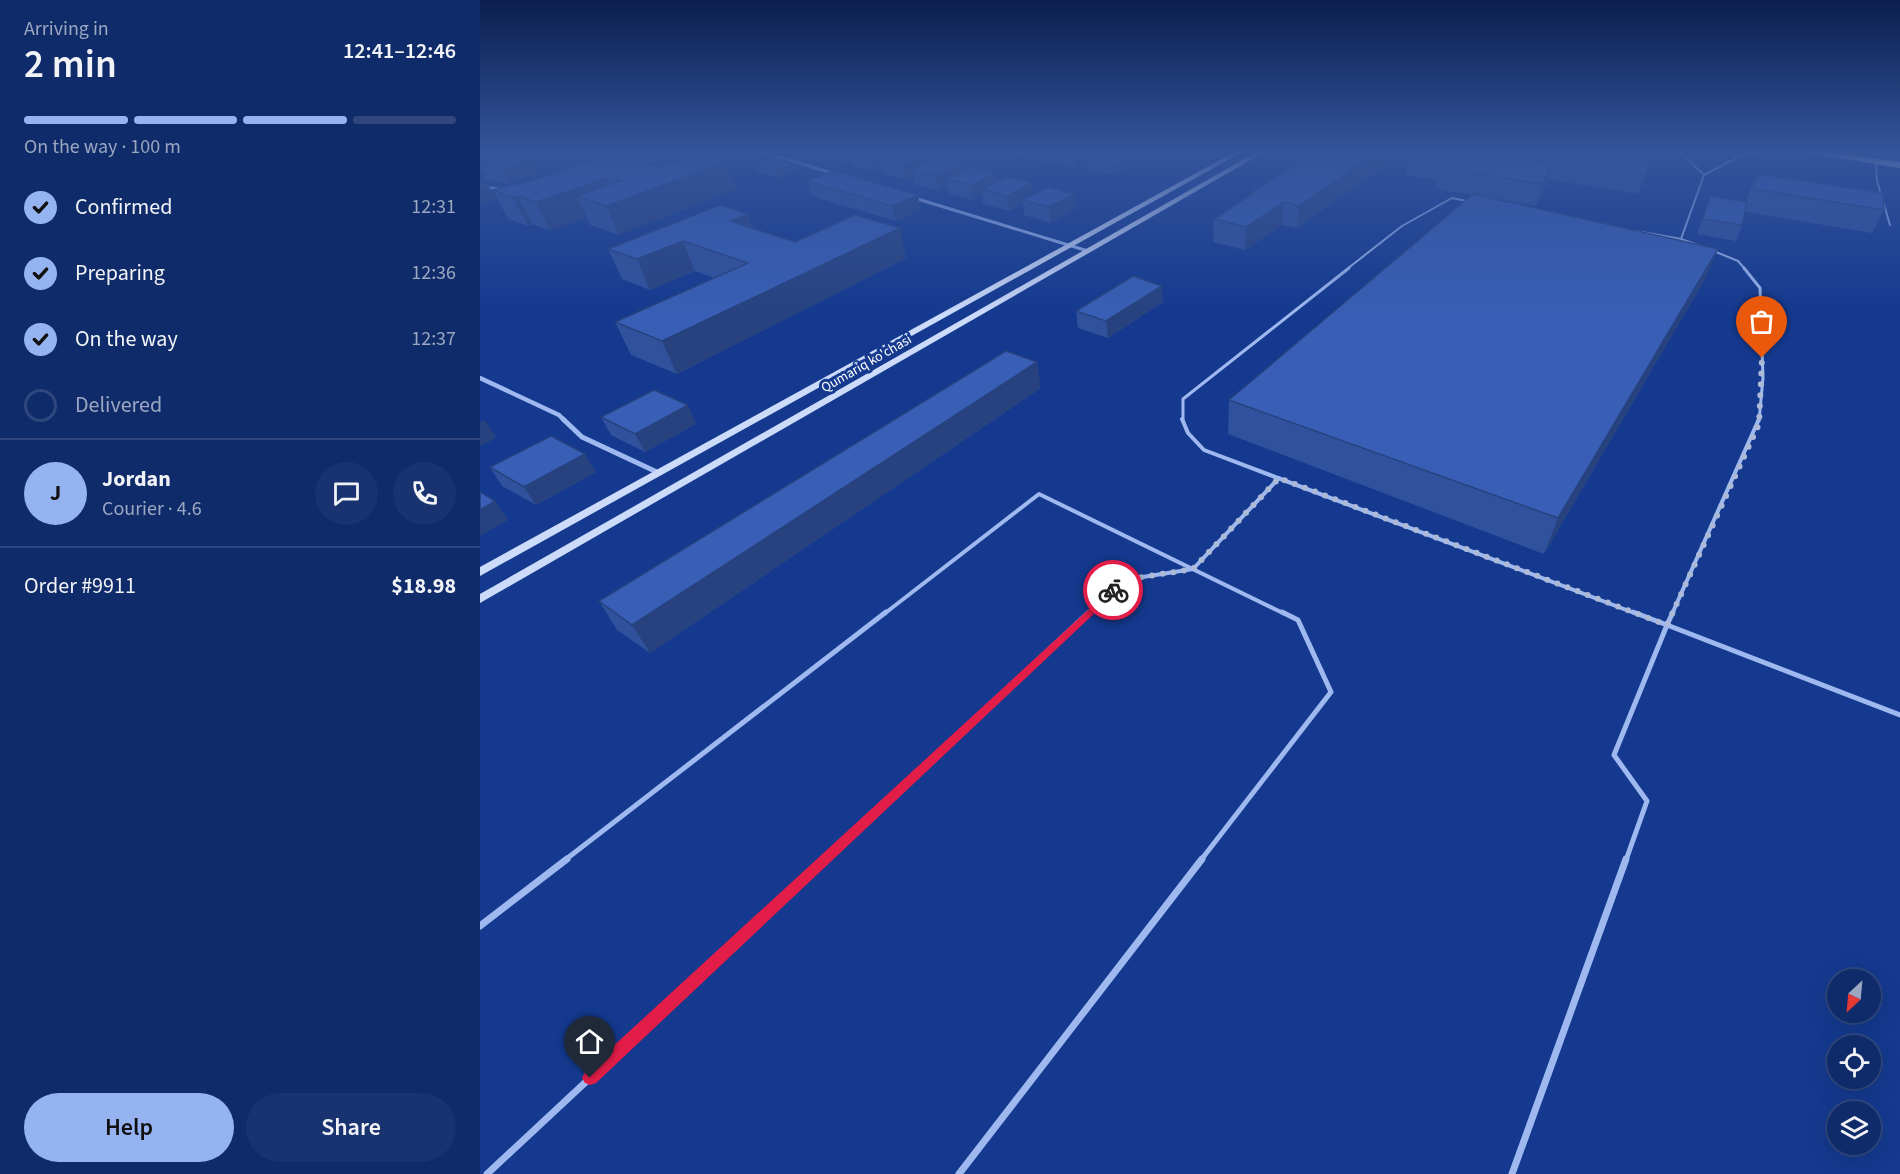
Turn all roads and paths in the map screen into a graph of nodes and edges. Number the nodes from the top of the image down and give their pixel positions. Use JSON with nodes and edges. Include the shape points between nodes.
{"nodes":[{"id":1,"x":935,"y":205,"type":"edge"},
{"id":2,"x":1145,"y":205,"type":"edge"},
{"id":3,"x":1169,"y":205,"type":"edge"},
{"id":4,"x":1440,"y":205,"type":"edge"},
{"id":5,"x":1693,"y":205,"type":"edge"},
{"id":6,"x":1884,"y":205,"type":"edge"},
{"id":7,"x":1141,"y":207,"type":"junction"},
{"id":8,"x":1158,"y":211,"type":"junction"},
{"id":9,"x":1890,"y":225,"type":"dead end"},
{"id":10,"x":1635,"y":231,"type":"edge"},
{"id":11,"x":1681,"y":238,"type":"junction"},
{"id":12,"x":1071,"y":246,"type":"junction"},
{"id":13,"x":1088,"y":251,"type":"junction"},
{"id":14,"x":480,"y":378,"type":"edge"},
{"id":15,"x":659,"y":473,"type":"junction"},
{"id":16,"x":1279,"y":478,"type":"junction"},
{"id":17,"x":1193,"y":569,"type":"junction"},
{"id":18,"x":480,"y":572,"type":"edge"},
{"id":19,"x":480,"y":598,"type":"edge"},
{"id":20,"x":1667,"y":625,"type":"junction"},
{"id":21,"x":1900,"y":715,"type":"edge"},
{"id":22,"x":480,"y":926,"type":"edge"},
{"id":23,"x":487,"y":1174,"type":"edge"},
{"id":24,"x":959,"y":1174,"type":"edge"},
{"id":25,"x":1512,"y":1174,"type":"edge"}],
"edges":[{"from":1,"to":12,"type":"street"},
{"from":2,"to":7,"type":"main road","name":"Qumariq ko'chasi"},
{"from":3,"to":8,"type":"main road","name":"Qumariq ko'chasi"},
{"from":4,"to":16,"type":"lane","via":[[1402,226],[1183,399],[1183,427],[1204,450]]},
{"from":5,"to":11,"type":"lane"},
{"from":6,"to":9,"type":"lane"},
{"from":7,"to":8,"type":"main road"},
{"from":7,"to":12,"type":"main road","name":"Qumariq ko'chasi"},
{"from":8,"to":13,"type":"main road","name":"Qumariq ko'chasi"},
{"from":10,"to":11,"type":"lane"},
{"from":11,"to":20,"type":"lane","via":[[1738,261],[1760,288],[1763,378],[1759,424]]},
{"from":12,"to":13,"type":"street"},
{"from":12,"to":15,"type":"main road","name":"Qumariq ko'chasi"},
{"from":13,"to":19,"type":"main road","name":"Qumariq ko'chasi"},
{"from":14,"to":15,"type":"street","via":[[559,415],[582,437]]},
{"from":15,"to":18,"type":"main road","name":"Qumariq ko'chasi"},
{"from":16,"to":17,"type":"lane"},
{"from":16,"to":20,"type":"lane"},
{"from":17,"to":22,"type":"lane","via":[[1039,494]]},
{"from":17,"to":23,"type":"lane","via":[[1124,580]]},
{"from":17,"to":24,"type":"lane","via":[[1298,620],[1331,692]]},
{"from":20,"to":21,"type":"lane"},
{"from":20,"to":25,"type":"lane","via":[[1614,755],[1647,801]]}]}
